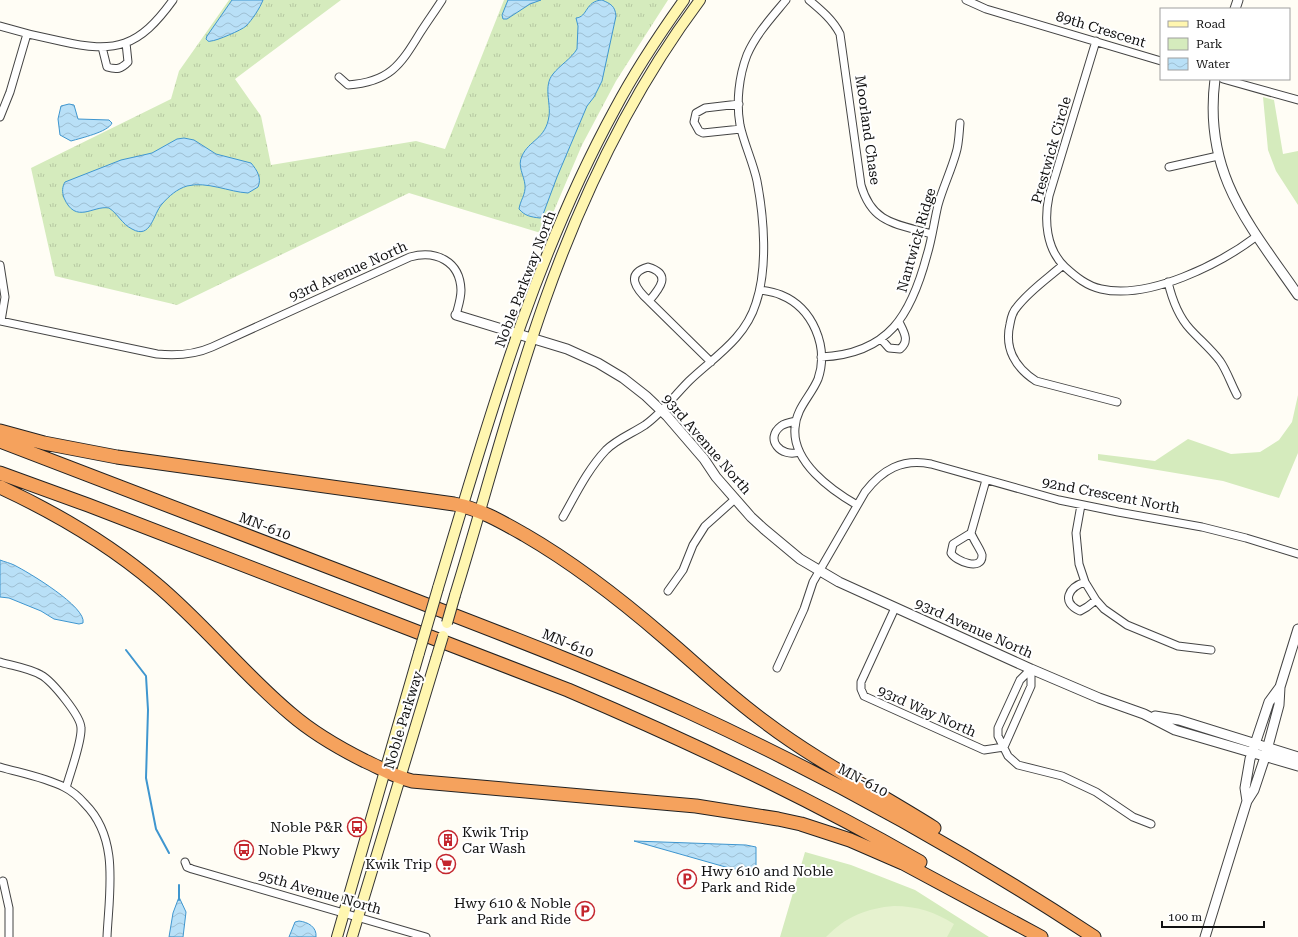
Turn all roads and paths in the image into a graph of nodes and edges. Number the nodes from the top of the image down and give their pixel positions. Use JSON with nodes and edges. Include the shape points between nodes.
{"nodes":[{"id":1,"x":173,"y":0,"type":"edge"},
{"id":2,"x":442,"y":0,"type":"edge"},
{"id":3,"x":684,"y":0,"type":"edge"},
{"id":4,"x":700,"y":0,"type":"edge"},
{"id":5,"x":786,"y":0,"type":"edge"},
{"id":6,"x":809,"y":0,"type":"edge"},
{"id":7,"x":966,"y":0,"type":"edge"},
{"id":8,"x":0,"y":26,"type":"edge"},
{"id":9,"x":27,"y":34,"type":"junction"},
{"id":10,"x":1096,"y":41,"type":"junction"},
{"id":11,"x":126,"y":43,"type":"junction"},
{"id":12,"x":102,"y":48,"type":"junction"},
{"id":13,"x":1160,"y":61,"type":"edge"},
{"id":14,"x":339,"y":77,"type":"dead end"},
{"id":15,"x":1215,"y":80,"type":"edge"},
{"id":16,"x":1227,"y":80,"type":"edge"},
{"id":17,"x":1298,"y":100,"type":"edge"},
{"id":18,"x":739,"y":104,"type":"junction"},
{"id":19,"x":0,"y":117,"type":"edge"},
{"id":20,"x":960,"y":123,"type":"dead end"},
{"id":21,"x":741,"y":129,"type":"junction"},
{"id":22,"x":1218,"y":156,"type":"junction"},
{"id":23,"x":1170,"y":167,"type":"dead end"},
{"id":24,"x":932,"y":234,"type":"junction"},
{"id":25,"x":1257,"y":236,"type":"junction"},
{"id":26,"x":0,"y":265,"type":"edge"},
{"id":27,"x":1063,"y":265,"type":"junction"},
{"id":28,"x":1168,"y":282,"type":"junction"},
{"id":29,"x":760,"y":290,"type":"junction"},
{"id":30,"x":1298,"y":295,"type":"edge"},
{"id":31,"x":649,"y":300,"type":"junction"},
{"id":32,"x":456,"y":315,"type":"joint"},
{"id":33,"x":1,"y":321,"type":"edge"},
{"id":34,"x":899,"y":322,"type":"junction"},
{"id":35,"x":518,"y":333,"type":"junction"},
{"id":36,"x":532,"y":338,"type":"junction"},
{"id":37,"x":881,"y":339,"type":"junction"},
{"id":38,"x":821,"y":357,"type":"junction"},
{"id":39,"x":710,"y":362,"type":"junction"},
{"id":40,"x":1237,"y":394,"type":"dead end"},
{"id":41,"x":1117,"y":402,"type":"dead end"},
{"id":42,"x":661,"y":411,"type":"junction"},
{"id":43,"x":796,"y":421,"type":"junction"},
{"id":44,"x":0,"y":431,"type":"edge"},
{"id":45,"x":0,"y":441,"type":"edge"},
{"id":46,"x":799,"y":452,"type":"junction"},
{"id":47,"x":0,"y":473,"type":"edge"},
{"id":48,"x":986,"y":480,"type":"junction"},
{"id":49,"x":0,"y":487,"type":"edge"},
{"id":50,"x":735,"y":499,"type":"junction"},
{"id":51,"x":857,"y":505,"type":"junction"},
{"id":52,"x":1081,"y":505,"type":"junction"},
{"id":53,"x":463,"y":506,"type":"junction"},
{"id":54,"x":480,"y":511,"type":"junction"},
{"id":55,"x":563,"y":517,"type":"dead end"},
{"id":56,"x":971,"y":533,"type":"junction"},
{"id":57,"x":1298,"y":554,"type":"edge"},
{"id":58,"x":819,"y":571,"type":"junction"},
{"id":59,"x":1085,"y":582,"type":"junction"},
{"id":60,"x":438,"y":588,"type":"joint"},
{"id":61,"x":668,"y":591,"type":"dead end"},
{"id":62,"x":1096,"y":600,"type":"junction"},
{"id":63,"x":895,"y":608,"type":"junction"},
{"id":64,"x":1298,"y":629,"type":"edge"},
{"id":65,"x":1211,"y":650,"type":"dead end"},
{"id":66,"x":0,"y":662,"type":"edge"},
{"id":67,"x":777,"y":668,"type":"dead end"},
{"id":68,"x":1031,"y":669,"type":"junction"},
{"id":69,"x":1280,"y":687,"type":"junction"},
{"id":70,"x":1004,"y":747,"type":"junction"},
{"id":71,"x":1253,"y":748,"type":"junction"},
{"id":72,"x":1267,"y":752,"type":"junction"},
{"id":73,"x":1298,"y":757,"type":"edge"},
{"id":74,"x":1298,"y":766,"type":"edge"},
{"id":75,"x":0,"y":767,"type":"edge"},
{"id":76,"x":384,"y":770,"type":"junction"},
{"id":77,"x":400,"y":778,"type":"junction"},
{"id":78,"x":66,"y":788,"type":"junction"},
{"id":79,"x":1247,"y":801,"type":"junction"},
{"id":80,"x":1151,"y":824,"type":"dead end"},
{"id":81,"x":185,"y":862,"type":"dead end"},
{"id":82,"x":3,"y":881,"type":"dead end"},
{"id":83,"x":1012,"y":884,"type":"junction"},
{"id":84,"x":344,"y":913,"type":"junction"},
{"id":85,"x":357,"y":917,"type":"junction"},
{"id":86,"x":9,"y":937,"type":"edge"},
{"id":87,"x":107,"y":937,"type":"edge"},
{"id":88,"x":337,"y":937,"type":"edge"},
{"id":89,"x":352,"y":937,"type":"edge"},
{"id":90,"x":426,"y":937,"type":"edge"},
{"id":91,"x":1042,"y":937,"type":"edge"},
{"id":92,"x":1094,"y":937,"type":"edge"},
{"id":93,"x":1206,"y":937,"type":"edge"}],
"edges":[{"from":1,"to":11,"type":"street","via":[[154,25]]},
{"from":2,"to":14,"type":"street","via":[[401,64],[390,73],[363,84],[348,85]]},
{"from":3,"to":35,"type":"main road","name":"Noble Parkway North","via":[[647,54],[599,140],[547,256]]},
{"from":4,"to":36,"type":"main road","name":"Noble Parkway North","via":[[656,64],[609,148],[571,232]]},
{"from":5,"to":18,"type":"street","via":[[755,39],[747,55],[742,72]]},
{"from":6,"to":24,"type":"street","name":"Moorland Chase","via":[[828,17],[840,34],[861,184],[869,205],[885,219]]},
{"from":7,"to":10,"type":"street","name":"89th Crescent","via":[[986,9]]},
{"from":8,"to":9,"type":"street"},
{"from":9,"to":12,"type":"street"},
{"from":9,"to":19,"type":"street"},
{"from":10,"to":13,"type":"street","name":"89th Crescent"},
{"from":10,"to":27,"type":"street","name":"Prestwick Circle","via":[[1046,210],[1050,240]]},
{"from":11,"to":12,"type":"street"},
{"from":11,"to":12,"type":"street","via":[[128,62],[123,68],[115,70],[107,67]]},
{"from":15,"to":22,"type":"street","via":[[1213,114]]},
{"from":16,"to":17,"type":"street"},
{"from":18,"to":21,"type":"street"},
{"from":18,"to":21,"type":"street","via":[[705,108],[696,113],[694,122],[703,133]]},
{"from":20,"to":24,"type":"street","name":"Nantwick Ridge","via":[[957,152],[938,206]]},
{"from":21,"to":29,"type":"street","via":[[757,181],[761,208],[763,263]]},
{"from":22,"to":23,"type":"street"},
{"from":22,"to":25,"type":"street","via":[[1232,195]]},
{"from":24,"to":34,"type":"street","name":"Nantwick Ridge","via":[[913,299]]},
{"from":25,"to":28,"type":"street","name":"Prestwick Circle","via":[[1246,245],[1202,269]]},
{"from":25,"to":30,"type":"street"},
{"from":26,"to":33,"type":"street","via":[[5,297]]},
{"from":27,"to":28,"type":"street","name":"Prestwick Circle","via":[[1074,276],[1101,289],[1130,291]]},
{"from":27,"to":41,"type":"street","via":[[1016,308],[1008,331],[1011,355],[1026,375],[1036,381]]},
{"from":28,"to":40,"type":"street","via":[[1182,318],[1221,362]]},
{"from":29,"to":38,"type":"street","via":[[781,295],[802,310],[816,331],[821,344]]},
{"from":29,"to":39,"type":"street","via":[[750,319],[741,332]]},
{"from":31,"to":31,"type":"street","via":[[635,285],[637,273],[648,267],[655,269],[662,279],[662,285]]},
{"from":31,"to":39,"type":"street"},
{"from":32,"to":33,"type":"street","name":"93rd Avenue North","via":[[461,292],[457,272],[442,258],[421,255],[212,347],[186,355],[157,354]]},
{"from":32,"to":35,"type":"street","name":"93rd Avenue North"},
{"from":34,"to":37,"type":"street","name":"Nantwick Ridge"},
{"from":34,"to":37,"type":"street","via":[[906,336],[904,346],[900,349],[889,348]]},
{"from":35,"to":36,"type":"street","name":"93rd Avenue North"},
{"from":35,"to":53,"type":"main road","name":"Noble Parkway North"},
{"from":36,"to":42,"type":"street","name":"93rd Avenue North","via":[[567,349],[598,363],[623,378]]},
{"from":36,"to":54,"type":"main road","name":"Noble Parkway North"},
{"from":37,"to":38,"type":"street","name":"Nantwick Ridge","via":[[862,350]]},
{"from":38,"to":43,"type":"street","via":[[818,379]]},
{"from":39,"to":42,"type":"street","via":[[689,380]]},
{"from":42,"to":50,"type":"street","name":"93rd Avenue North","via":[[691,443]]},
{"from":42,"to":55,"type":"street","via":[[646,424],[608,448],[598,459]]},
{"from":43,"to":46,"type":"street","via":[[794,429]]},
{"from":43,"to":46,"type":"street","via":[[781,426],[776,431],[774,440],[781,451],[791,454]]},
{"from":44,"to":53,"type":"highway","via":[[62,446],[157,463]]},
{"from":45,"to":83,"type":"highway","name":"MN-610","via":[[627,684],[739,735],[822,777],[908,823]]},
{"from":46,"to":51,"type":"street","via":[[830,487]]},
{"from":47,"to":91,"type":"highway","via":[[523,672],[643,722],[826,811],[924,865]]},
{"from":48,"to":51,"type":"street","name":"92nd Crescent North","via":[[931,464],[906,464],[882,473]]},
{"from":48,"to":52,"type":"street","name":"92nd Crescent North"},
{"from":48,"to":56,"type":"street"},
{"from":49,"to":76,"type":"highway","via":[[62,518],[120,556],[181,606],[292,715],[327,740]]},
{"from":50,"to":58,"type":"street","name":"93rd Avenue North","via":[[780,543]]},
{"from":50,"to":61,"type":"street","via":[[705,526],[692,544],[683,570]]},
{"from":51,"to":58,"type":"street"},
{"from":52,"to":57,"type":"street","name":"92nd Crescent North","via":[[1202,527]]},
{"from":52,"to":59,"type":"street","via":[[1076,533],[1079,564]]},
{"from":53,"to":54,"type":"highway"},
{"from":53,"to":60,"type":"main road","name":"Noble Parkway North"},
{"from":54,"to":77,"type":"main road","name":"Noble Parkway","bridge":true},
{"from":54,"to":83,"type":"highway","via":[[537,542],[592,579],[741,704],[785,737],[932,827]]},
{"from":56,"to":56,"type":"street","via":[[953,544],[951,552],[953,557],[974,565],[982,559],[982,553]]},
{"from":58,"to":63,"type":"street","name":"93rd Avenue North"},
{"from":58,"to":67,"type":"street"},
{"from":59,"to":62,"type":"street"},
{"from":59,"to":62,"type":"street","via":[[1076,584],[1069,592],[1071,604],[1080,611]]},
{"from":60,"to":76,"type":"main road","name":"Noble Parkway","bridge":true},
{"from":62,"to":65,"type":"street","via":[[1113,616],[1141,631],[1178,646]]},
{"from":63,"to":68,"type":"street","name":"93rd Avenue North"},
{"from":63,"to":70,"type":"street","name":"93rd Way North","via":[[861,682],[864,696],[984,750]]},
{"from":64,"to":69,"type":"street"},
{"from":66,"to":78,"type":"street","via":[[33,671],[47,678],[80,721],[80,736]]},
{"from":68,"to":70,"type":"street","via":[[1031,686]]},
{"from":68,"to":70,"type":"street","via":[[1020,680],[998,728],[998,736]]},
{"from":68,"to":71,"type":"street","name":"93rd Avenue North","via":[[1144,714],[1175,730]]},
{"from":69,"to":71,"type":"street","via":[[1269,702]]},
{"from":69,"to":72,"type":"street","via":[[1279,705]]},
{"from":70,"to":80,"type":"street","via":[[1008,756],[1018,765],[1062,776],[1096,792],[1133,817]]},
{"from":71,"to":72,"type":"street","name":"93rd Avenue North"},
{"from":71,"to":79,"type":"street","via":[[1245,788]]},
{"from":72,"to":73,"type":"street","name":"93rd Avenue North"},
{"from":72,"to":74,"type":"street","name":"93rd Avenue North"},
{"from":72,"to":79,"type":"street","via":[[1254,790]]},
{"from":75,"to":78,"type":"street"},
{"from":76,"to":77,"type":"highway"},
{"from":76,"to":84,"type":"main road","name":"Noble Parkway"},
{"from":77,"to":85,"type":"main road","name":"Noble Parkway"},
{"from":77,"to":91,"type":"highway","via":[[696,806],[801,824],[880,852]]},
{"from":78,"to":87,"type":"street","via":[[81,799],[95,816],[108,845],[110,865]]},
{"from":79,"to":93,"type":"street"},
{"from":81,"to":84,"type":"street","name":"95th Avenue North","via":[[187,867],[192,869]]},
{"from":82,"to":86,"type":"street","via":[[9,908]]},
{"from":83,"to":92,"type":"highway","name":"MN-610"},
{"from":84,"to":85,"type":"street","name":"95th Avenue North"},
{"from":84,"to":88,"type":"main road","name":"Noble Parkway"},
{"from":85,"to":89,"type":"main road","name":"Noble Parkway"},
{"from":85,"to":90,"type":"street","name":"95th Avenue North"}]}
